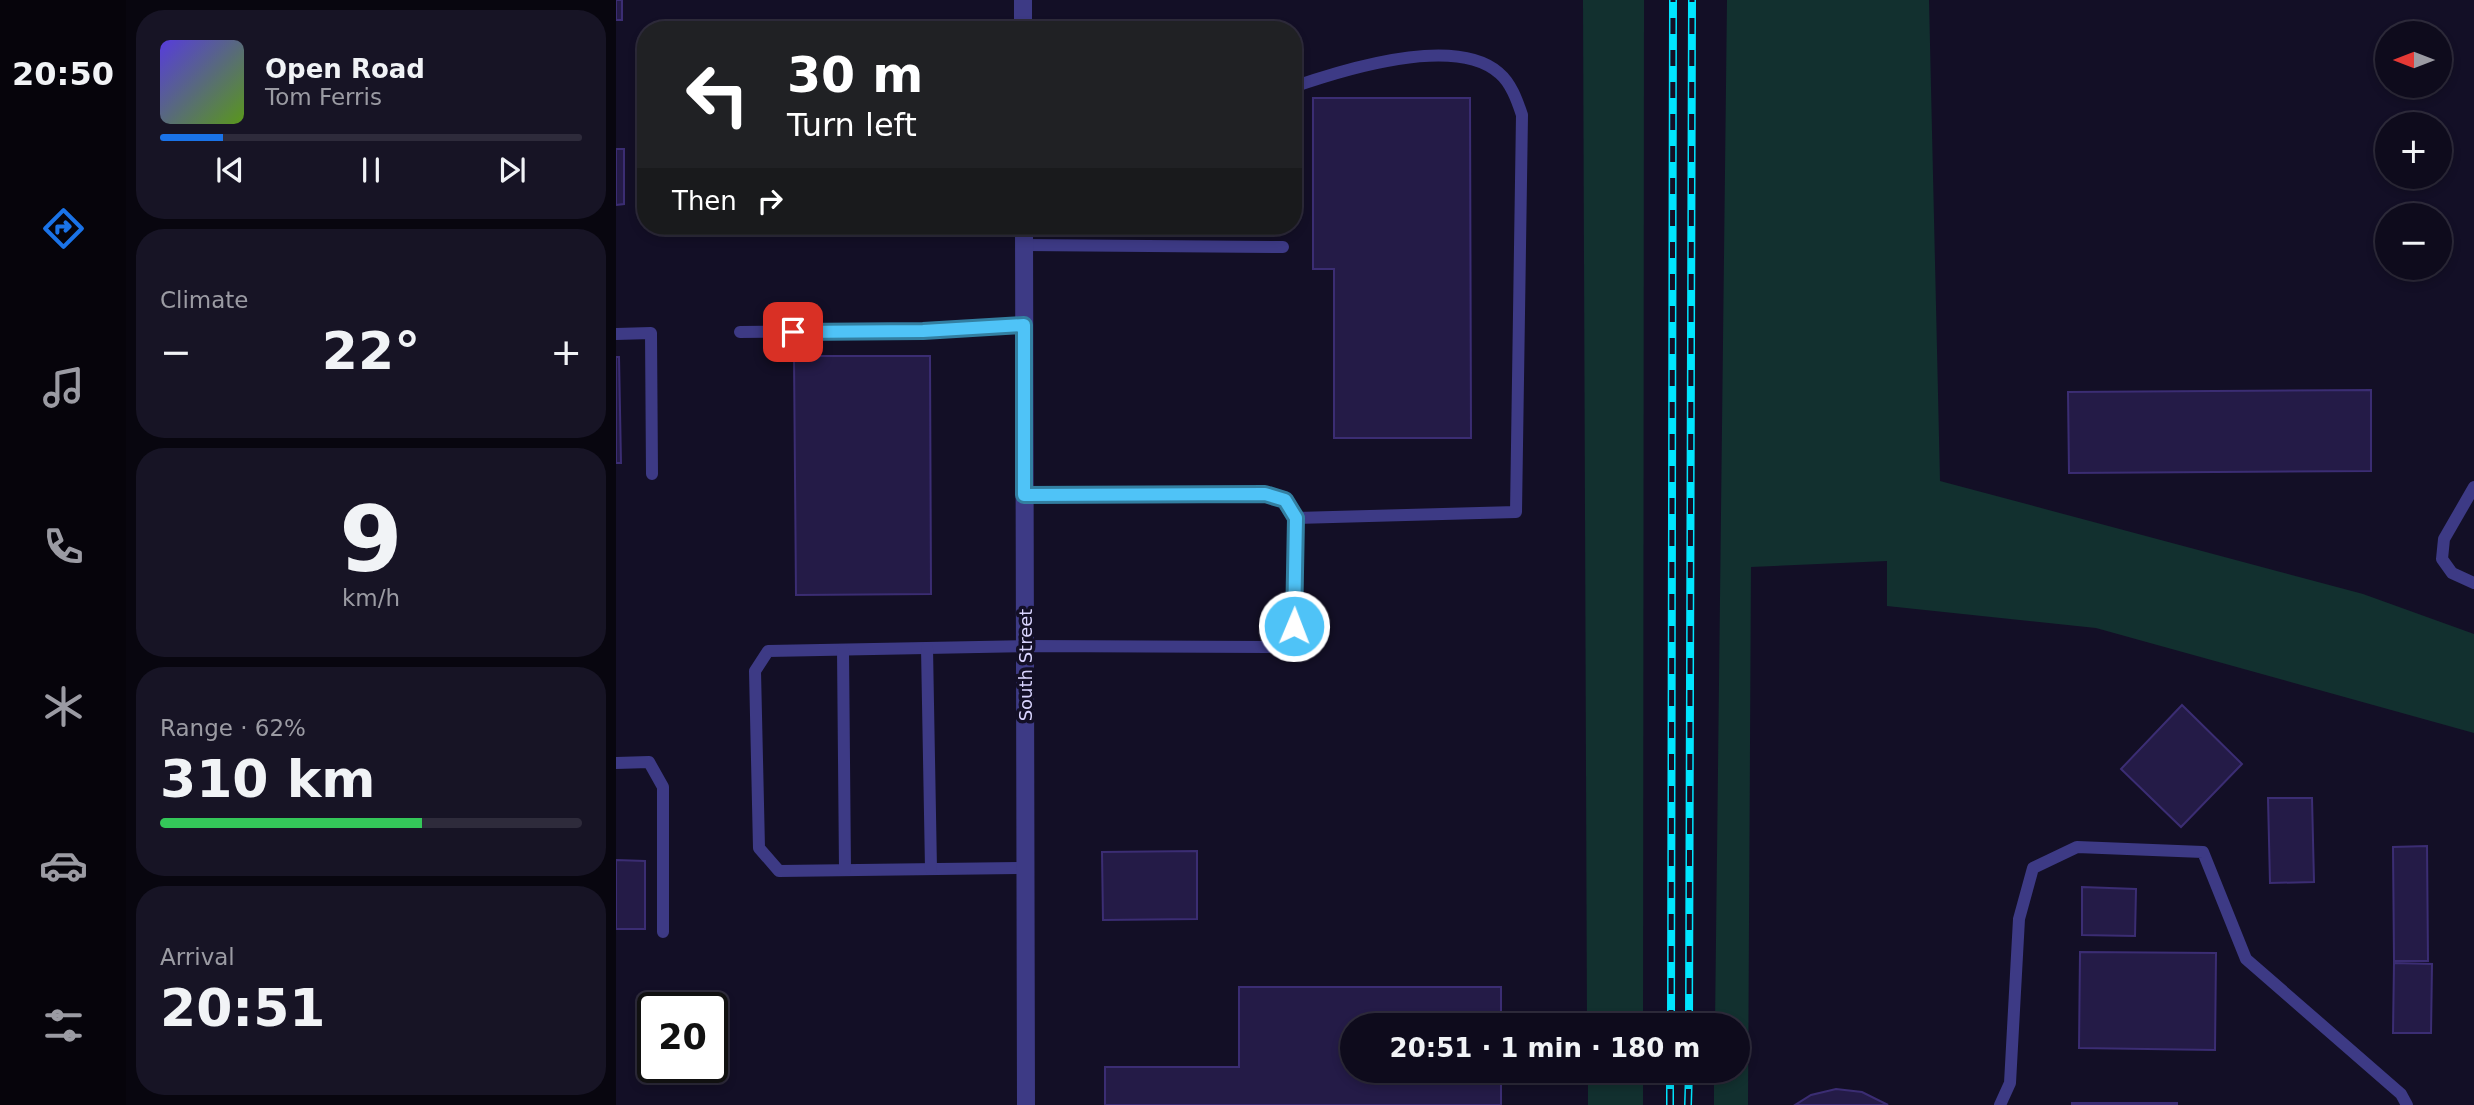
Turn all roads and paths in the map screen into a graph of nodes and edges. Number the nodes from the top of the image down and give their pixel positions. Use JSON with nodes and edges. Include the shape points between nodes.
{"nodes":[{"id":1,"x":1023,"y":0,"type":"edge"},
{"id":2,"x":1023,"y":21,"type":"edge"},
{"id":3,"x":1302,"y":84,"type":"edge"},
{"id":4,"x":1024,"y":235,"type":"edge"},
{"id":5,"x":1024,"y":245,"type":"junction"},
{"id":6,"x":1283,"y":247,"type":"dead end"},
{"id":7,"x":1024,"y":325,"type":"junction"},
{"id":8,"x":740,"y":332,"type":"dead end"},
{"id":9,"x":616,"y":334,"type":"edge"},
{"id":10,"x":652,"y":474,"type":"dead end"},
{"id":11,"x":2474,"y":487,"type":"edge"},
{"id":12,"x":1024,"y":495,"type":"junction"},
{"id":13,"x":1296,"y":518,"type":"junction"},
{"id":14,"x":2474,"y":583,"type":"edge"},
{"id":15,"x":1025,"y":646,"type":"junction"},
{"id":16,"x":927,"y":648,"type":"junction"},
{"id":17,"x":843,"y":650,"type":"junction"},
{"id":18,"x":616,"y":763,"type":"edge"},
{"id":19,"x":1025,"y":868,"type":"junction"},
{"id":20,"x":931,"y":869,"type":"junction"},
{"id":21,"x":845,"y":870,"type":"junction"},
{"id":22,"x":663,"y":932,"type":"dead end"},
{"id":23,"x":1026,"y":1105,"type":"edge"},
{"id":24,"x":2000,"y":1105,"type":"edge"},
{"id":25,"x":2407,"y":1105,"type":"edge"}],
"edges":[{"from":1,"to":2,"type":"street"},
{"from":3,"to":13,"type":"lane","via":[[1346,68],[1415,56],[1472,59],[1498,72],[1514,92],[1522,115],[1516,512]]},
{"from":4,"to":5,"type":"street","name":"South Street"},
{"from":5,"to":6,"type":"lane"},
{"from":5,"to":7,"type":"street","name":"South Street"},
{"from":7,"to":8,"type":"lane","via":[[923,331]]},
{"from":7,"to":12,"type":"street","name":"South Street"},
{"from":9,"to":10,"type":"lane","via":[[651,333]]},
{"from":11,"to":14,"type":"lane","via":[[2444,539],[2442,559],[2452,573]]},
{"from":12,"to":13,"type":"lane","via":[[1265,494],[1285,500]]},
{"from":12,"to":15,"type":"street","name":"South Street"},
{"from":13,"to":15,"type":"lane","via":[[1294,626],[1286,643],[1269,647]]},
{"from":15,"to":16,"type":"lane"},
{"from":15,"to":19,"type":"street","name":"South Street"},
{"from":16,"to":17,"type":"lane"},
{"from":16,"to":20,"type":"lane"},
{"from":17,"to":21,"type":"lane"},
{"from":17,"to":21,"type":"lane","via":[[768,651],[755,671],[759,848],[779,871]]},
{"from":18,"to":22,"type":"lane","via":[[649,762],[663,787]]},
{"from":19,"to":20,"type":"lane"},
{"from":19,"to":23,"type":"street","name":"South Street"},
{"from":20,"to":21,"type":"lane"},
{"from":24,"to":25,"type":"lane","via":[[2010,1083],[2019,919],[2032,868],[2077,847],[2203,852],[2246,959],[2402,1094]]}]}
